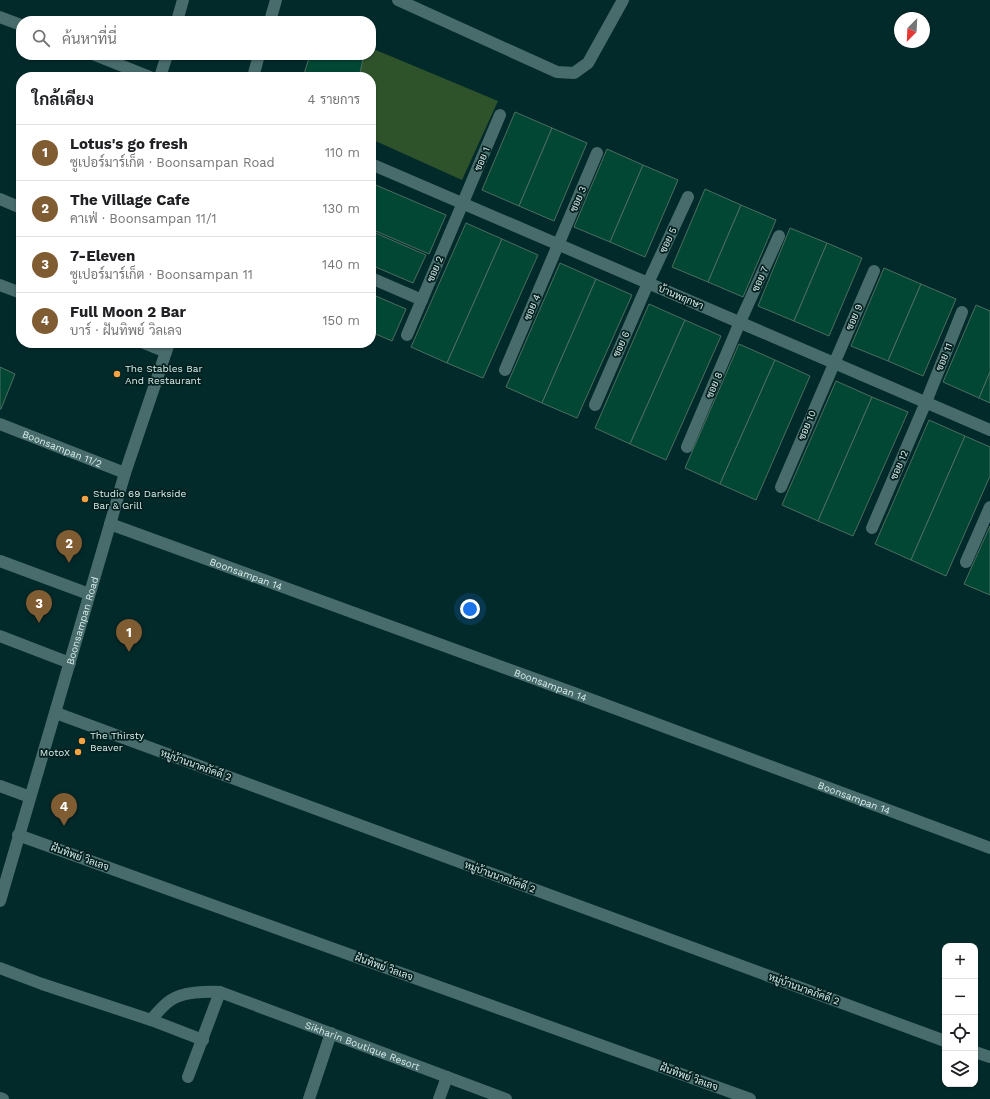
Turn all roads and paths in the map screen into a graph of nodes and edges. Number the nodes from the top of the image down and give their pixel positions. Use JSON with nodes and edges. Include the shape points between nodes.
{"nodes":[{"id":1,"x":183,"y":0,"type":"edge"},
{"id":2,"x":276,"y":0,"type":"edge"},
{"id":3,"x":398,"y":0,"type":"edge"},
{"id":4,"x":623,"y":0,"type":"edge"},
{"id":5,"x":178,"y":16,"type":"edge"},
{"id":6,"x":271,"y":16,"type":"edge"},
{"id":7,"x":0,"y":17,"type":"edge"},
{"id":8,"x":16,"y":23,"type":"edge"},
{"id":9,"x":108,"y":60,"type":"edge"},
{"id":10,"x":165,"y":60,"type":"edge"},
{"id":11,"x":258,"y":60,"type":"edge"},
{"id":12,"x":138,"y":72,"type":"edge"},
{"id":13,"x":162,"y":72,"type":"edge"},
{"id":14,"x":254,"y":72,"type":"edge"},
{"id":15,"x":500,"y":115,"type":"dead end"},
{"id":16,"x":597,"y":153,"type":"dead end"},
{"id":17,"x":376,"y":166,"type":"edge"},
{"id":18,"x":688,"y":197,"type":"dead end"},
{"id":19,"x":0,"y":199,"type":"edge"},
{"id":20,"x":463,"y":203,"type":"junction"},
{"id":21,"x":16,"y":206,"type":"edge"},
{"id":22,"x":779,"y":236,"type":"dead end"},
{"id":23,"x":559,"y":245,"type":"junction"},
{"id":24,"x":874,"y":271,"type":"dead end"},
{"id":25,"x":376,"y":280,"type":"edge"},
{"id":26,"x":648,"y":283,"type":"junction"},
{"id":27,"x":0,"y":284,"type":"edge"},
{"id":28,"x":16,"y":291,"type":"edge"},
{"id":29,"x":422,"y":300,"type":"junction"},
{"id":30,"x":962,"y":312,"type":"dead end"},
{"id":31,"x":740,"y":322,"type":"junction"},
{"id":32,"x":407,"y":335,"type":"dead end"},
{"id":33,"x":168,"y":348,"type":"edge"},
{"id":34,"x":834,"y":363,"type":"junction"},
{"id":35,"x":505,"y":370,"type":"dead end"},
{"id":36,"x":926,"y":402,"type":"junction"},
{"id":37,"x":594,"y":406,"type":"dead end"},
{"id":38,"x":0,"y":424,"type":"edge"},
{"id":39,"x":990,"y":430,"type":"edge"},
{"id":40,"x":687,"y":447,"type":"dead end"},
{"id":41,"x":125,"y":473,"type":"junction"},
{"id":42,"x":781,"y":487,"type":"dead end"},
{"id":43,"x":990,"y":506,"type":"edge"},
{"id":44,"x":110,"y":524,"type":"junction"},
{"id":45,"x":872,"y":528,"type":"dead end"},
{"id":46,"x":0,"y":561,"type":"edge"},
{"id":47,"x":966,"y":562,"type":"dead end"},
{"id":48,"x":89,"y":594,"type":"junction"},
{"id":49,"x":0,"y":636,"type":"edge"},
{"id":50,"x":70,"y":663,"type":"junction"},
{"id":51,"x":56,"y":713,"type":"junction"},
{"id":52,"x":0,"y":786,"type":"edge"},
{"id":53,"x":30,"y":797,"type":"junction"},
{"id":54,"x":18,"y":835,"type":"junction"},
{"id":55,"x":990,"y":848,"type":"edge"},
{"id":56,"x":0,"y":901,"type":"edge"},
{"id":57,"x":0,"y":968,"type":"edge"},
{"id":58,"x":220,"y":992,"type":"junction"},
{"id":59,"x":151,"y":1020,"type":"junction"},
{"id":60,"x":331,"y":1033,"type":"junction"},
{"id":61,"x":203,"y":1040,"type":"junction"},
{"id":62,"x":942,"y":1040,"type":"edge"},
{"id":63,"x":978,"y":1053,"type":"edge"},
{"id":64,"x":990,"y":1057,"type":"edge"},
{"id":65,"x":188,"y":1077,"type":"dead end"},
{"id":66,"x":447,"y":1077,"type":"junction"},
{"id":67,"x":0,"y":1098,"type":"edge"},
{"id":68,"x":3,"y":1099,"type":"edge"},
{"id":69,"x":309,"y":1099,"type":"edge"},
{"id":70,"x":439,"y":1099,"type":"edge"},
{"id":71,"x":506,"y":1099,"type":"edge"},
{"id":72,"x":750,"y":1099,"type":"edge"}],
"edges":[{"from":1,"to":5,"type":"street"},
{"from":2,"to":6,"type":"street"},
{"from":3,"to":4,"type":"street","via":[[558,72],[574,73],[588,63]]},
{"from":7,"to":8,"type":"street"},
{"from":9,"to":12,"type":"street"},
{"from":10,"to":13,"type":"street"},
{"from":11,"to":14,"type":"street"},
{"from":15,"to":20,"type":"street","name":"ซอย 1"},
{"from":16,"to":23,"type":"street","name":"ซอย 3"},
{"from":17,"to":20,"type":"street","name":"บ้านพฤกษา"},
{"from":18,"to":26,"type":"street","name":"ซอย 5"},
{"from":19,"to":21,"type":"street"},
{"from":20,"to":23,"type":"street","name":"บ้านพฤกษา"},
{"from":20,"to":29,"type":"street","name":"ซอย 2"},
{"from":22,"to":31,"type":"street","name":"ซอย 7"},
{"from":23,"to":26,"type":"street","name":"บ้านพฤกษา"},
{"from":23,"to":35,"type":"street","name":"ซอย 4"},
{"from":24,"to":34,"type":"street","name":"ซอย 9"},
{"from":25,"to":29,"type":"street"},
{"from":26,"to":31,"type":"street","name":"บ้านพฤกษา"},
{"from":26,"to":37,"type":"street","name":"ซอย 6"},
{"from":27,"to":28,"type":"street"},
{"from":29,"to":32,"type":"street","name":"ซอย 2"},
{"from":30,"to":36,"type":"street","name":"ซอย 11"},
{"from":31,"to":34,"type":"street","name":"บ้านพฤกษา"},
{"from":31,"to":40,"type":"street","name":"ซอย 8"},
{"from":33,"to":41,"type":"street","name":"Boonsampan Road"},
{"from":34,"to":36,"type":"street","name":"บ้านพฤกษา"},
{"from":34,"to":42,"type":"street","name":"ซอย 10"},
{"from":36,"to":39,"type":"street","name":"บ้านพฤกษา"},
{"from":36,"to":45,"type":"street","name":"ซอย 12"},
{"from":38,"to":41,"type":"street","name":"Boonsampan 11/2"},
{"from":41,"to":44,"type":"street","name":"Boonsampan Road"},
{"from":43,"to":47,"type":"street"},
{"from":44,"to":48,"type":"street","name":"Boonsampan Road"},
{"from":44,"to":55,"type":"street","name":"Boonsampan 14"},
{"from":46,"to":48,"type":"street"},
{"from":48,"to":50,"type":"street","name":"Boonsampan Road"},
{"from":49,"to":50,"type":"street"},
{"from":50,"to":51,"type":"street","name":"Boonsampan Road"},
{"from":51,"to":53,"type":"street","name":"Boonsampan Road"},
{"from":51,"to":62,"type":"street","name":"หมู่บ้านนาคภัคดี 2"},
{"from":52,"to":53,"type":"street"},
{"from":53,"to":54,"type":"street","name":"Boonsampan Road"},
{"from":54,"to":56,"type":"street","name":"Boonsampan Road"},
{"from":54,"to":72,"type":"street","name":"ฝันทิพย์ วิลเลจ"},
{"from":57,"to":59,"type":"street"},
{"from":58,"to":59,"type":"street","name":"Sikharin Boutique Resort","via":[[203,991],[172,999]]},
{"from":58,"to":60,"type":"street","name":"Sikharin Boutique Resort"},
{"from":58,"to":61,"type":"street"},
{"from":59,"to":61,"type":"street"},
{"from":60,"to":66,"type":"street","name":"Sikharin Boutique Resort"},
{"from":60,"to":69,"type":"street"},
{"from":61,"to":65,"type":"street"},
{"from":63,"to":64,"type":"street"},
{"from":66,"to":70,"type":"street"},
{"from":66,"to":71,"type":"street","name":"Sikharin Boutique Resort"},
{"from":67,"to":68,"type":"street"}]}
